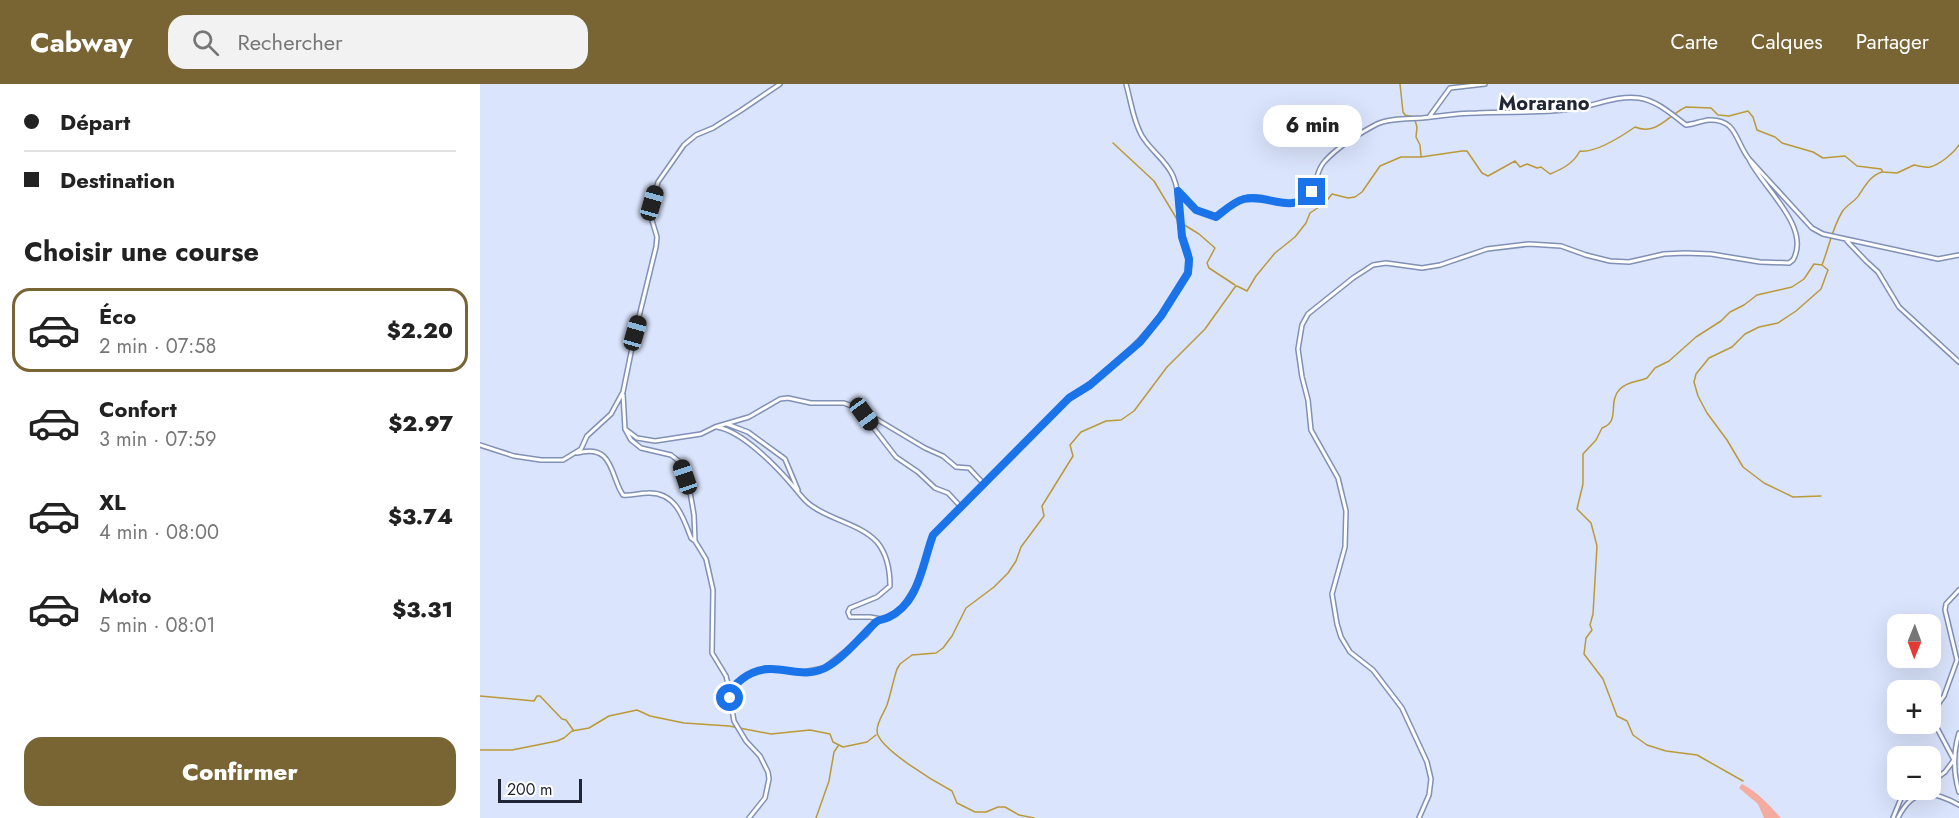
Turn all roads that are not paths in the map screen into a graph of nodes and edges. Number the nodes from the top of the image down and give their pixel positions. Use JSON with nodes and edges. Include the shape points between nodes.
{"nodes":[{"id":1,"x":780,"y":84,"type":"edge"},
{"id":2,"x":1126,"y":84,"type":"edge"},
{"id":3,"x":1485,"y":84,"type":"edge"},
{"id":4,"x":1429,"y":117,"type":"junction"},
{"id":5,"x":1749,"y":159,"type":"junction"},
{"id":6,"x":1178,"y":191,"type":"junction"},
{"id":7,"x":1846,"y":240,"type":"junction"},
{"id":8,"x":1959,"y":255,"type":"edge"},
{"id":9,"x":1959,"y":362,"type":"edge"},
{"id":10,"x":623,"y":392,"type":"junction"},
{"id":11,"x":859,"y":408,"type":"junction"},
{"id":12,"x":725,"y":424,"type":"junction"},
{"id":13,"x":715,"y":427,"type":"junction"},
{"id":14,"x":625,"y":429,"type":"junction"},
{"id":15,"x":480,"y":445,"type":"edge"},
{"id":16,"x":576,"y":453,"type":"junction"},
{"id":17,"x":983,"y":484,"type":"junction"},
{"id":18,"x":800,"y":494,"type":"junction"},
{"id":19,"x":961,"y":507,"type":"junction"},
{"id":20,"x":695,"y":541,"type":"junction"},
{"id":21,"x":1959,"y":590,"type":"edge"},
{"id":22,"x":881,"y":619,"type":"junction"},
{"id":23,"x":730,"y":692,"type":"junction"},
{"id":24,"x":1959,"y":733,"type":"edge"},
{"id":25,"x":1954,"y":760,"type":"junction"},
{"id":26,"x":1941,"y":775,"type":"edge"},
{"id":27,"x":1959,"y":792,"type":"edge"},
{"id":28,"x":1900,"y":800,"type":"edge"},
{"id":29,"x":1959,"y":805,"type":"edge"},
{"id":30,"x":749,"y":818,"type":"edge"},
{"id":31,"x":1419,"y":818,"type":"edge"},
{"id":32,"x":1893,"y":818,"type":"edge"},
{"id":33,"x":1898,"y":818,"type":"edge"}],
"edges":[{"from":1,"to":10,"type":"street","via":[[696,135],[684,145],[658,182],[651,217],[656,247]]},
{"from":2,"to":6,"type":"street","via":[[1140,132],[1172,174]]},
{"from":3,"to":4,"type":"street","via":[[1450,88]]},
{"from":4,"to":5,"type":"street","via":[[1478,112],[1542,113],[1617,98],[1638,98],[1657,103],[1686,124],[1721,120],[1727,123]]},
{"from":4,"to":6,"type":"street","via":[[1379,123],[1350,141],[1325,161],[1316,186],[1298,202],[1281,204],[1246,198],[1216,217],[1196,210]]},
{"from":5,"to":7,"type":"street","via":[[1812,228]]},
{"from":5,"to":31,"type":"street","via":[[1791,221],[1798,248],[1789,263],[1684,253],[1629,262],[1586,255],[1561,246],[1529,244],[1487,249],[1440,266],[1374,265],[1308,314],[1302,325],[1298,349],[1311,430],[1338,478],[1346,511],[1345,547],[1332,594],[1337,624],[1350,651],[1373,670],[1402,708],[1427,762],[1429,795]]},
{"from":6,"to":17,"type":"street","via":[[1190,268],[1161,316],[1140,342],[1069,398]]},
{"from":7,"to":8,"type":"street","via":[[1938,259]]},
{"from":7,"to":9,"type":"street","via":[[1878,272],[1899,307]]},
{"from":10,"to":14,"type":"street"},
{"from":10,"to":16,"type":"street","via":[[611,414],[587,436]]},
{"from":11,"to":12,"type":"street","via":[[788,398]]},
{"from":11,"to":17,"type":"street","via":[[956,467],[969,468]]},
{"from":11,"to":19,"type":"street","via":[[896,457],[935,488],[948,493]]},
{"from":12,"to":13,"type":"street"},
{"from":12,"to":18,"type":"street","via":[[748,432],[785,459]]},
{"from":13,"to":14,"type":"street","via":[[701,434],[655,441],[637,438]]},
{"from":13,"to":18,"type":"street","via":[[729,430],[749,444]]},
{"from":14,"to":20,"type":"street","via":[[641,448],[671,455],[680,462],[690,492]]},
{"from":15,"to":16,"type":"street","via":[[541,460],[563,460]]},
{"from":16,"to":20,"type":"street","via":[[589,451],[608,461],[623,495],[645,492],[668,497]]},
{"from":17,"to":19,"type":"street"},
{"from":18,"to":22,"type":"street","via":[[809,505],[851,525],[877,543],[887,561],[890,586],[848,612],[850,617]]},
{"from":19,"to":22,"type":"street","via":[[933,535],[911,597],[895,613]]},
{"from":20,"to":23,"type":"street","via":[[706,560],[713,590],[712,653],[726,676]]},
{"from":21,"to":25,"type":"street","via":[[1945,610],[1957,660],[1944,696],[1934,710],[1937,728]]},
{"from":22,"to":23,"type":"street","via":[[824,668],[803,672],[765,668],[743,678]]},
{"from":23,"to":30,"type":"street","via":[[738,729],[768,772],[765,798]]},
{"from":24,"to":25,"type":"street"},
{"from":25,"to":26,"type":"street"},
{"from":25,"to":27,"type":"street"},
{"from":28,"to":32,"type":"street"},
{"from":29,"to":33,"type":"street","via":[[1942,795],[1926,794],[1909,800]]}]}
